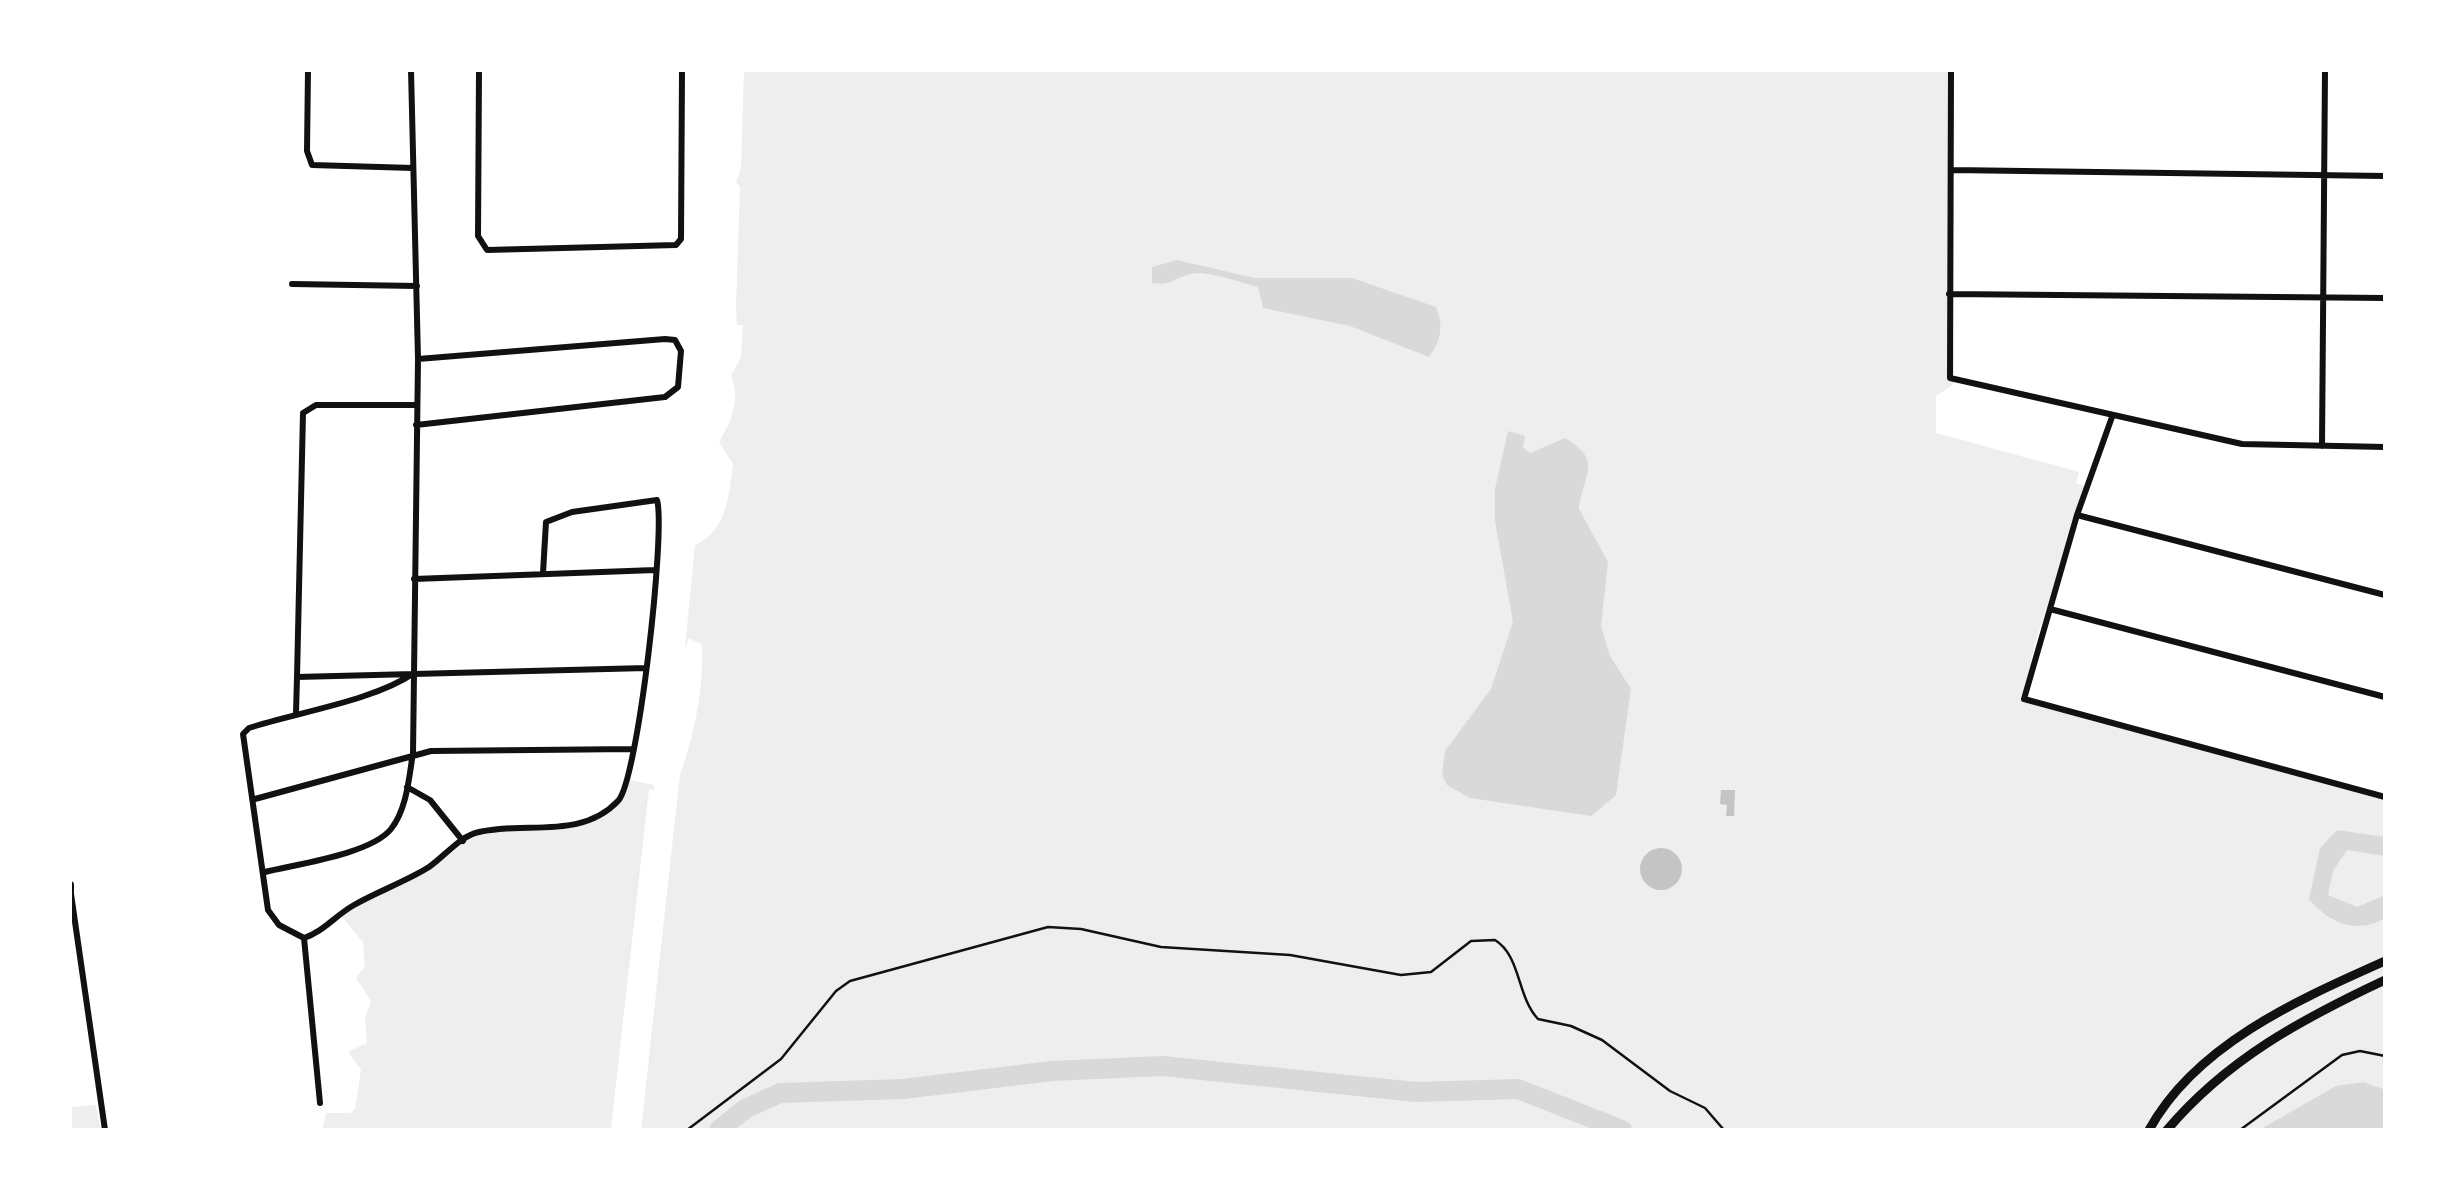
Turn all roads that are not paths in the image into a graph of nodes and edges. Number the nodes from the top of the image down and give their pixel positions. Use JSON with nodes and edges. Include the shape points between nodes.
{"nodes":[{"id":1,"x":308,"y":70,"type":"edge"},
{"id":2,"x":411,"y":70,"type":"edge"},
{"id":3,"x":479,"y":70,"type":"edge"},
{"id":4,"x":682,"y":70,"type":"edge"},
{"id":5,"x":1951,"y":70,"type":"edge"},
{"id":6,"x":2325,"y":70,"type":"edge"},
{"id":7,"x":413,"y":168,"type":"junction"},
{"id":8,"x":1952,"y":170,"type":"junction"},
{"id":9,"x":2325,"y":175,"type":"junction"},
{"id":10,"x":2385,"y":176,"type":"edge"},
{"id":11,"x":292,"y":284,"type":"dead end"},
{"id":12,"x":417,"y":286,"type":"junction"},
{"id":13,"x":1949,"y":294,"type":"junction"},
{"id":14,"x":2324,"y":297,"type":"junction"},
{"id":15,"x":2385,"y":298,"type":"edge"},
{"id":16,"x":418,"y":359,"type":"junction"},
{"id":17,"x":416,"y":405,"type":"junction"},
{"id":18,"x":2112,"y":417,"type":"junction"},
{"id":19,"x":416,"y":425,"type":"junction"},
{"id":20,"x":2322,"y":446,"type":"junction"},
{"id":21,"x":2385,"y":446,"type":"edge"},
{"id":22,"x":2077,"y":515,"type":"junction"},
{"id":23,"x":655,"y":570,"type":"junction"},
{"id":24,"x":543,"y":573,"type":"junction"},
{"id":25,"x":414,"y":579,"type":"junction"},
{"id":26,"x":2385,"y":594,"type":"edge"},
{"id":27,"x":2050,"y":609,"type":"junction"},
{"id":28,"x":646,"y":668,"type":"junction"},
{"id":29,"x":414,"y":673,"type":"junction"},
{"id":30,"x":297,"y":678,"type":"junction"},
{"id":31,"x":2385,"y":696,"type":"edge"},
{"id":32,"x":296,"y":713,"type":"junction"},
{"id":33,"x":634,"y":749,"type":"junction"},
{"id":34,"x":413,"y":753,"type":"junction"},
{"id":35,"x":407,"y":787,"type":"junction"},
{"id":36,"x":2385,"y":797,"type":"edge"},
{"id":37,"x":255,"y":799,"type":"junction"},
{"id":38,"x":463,"y":841,"type":"junction"},
{"id":39,"x":265,"y":872,"type":"junction"},
{"id":40,"x":70,"y":885,"type":"edge"},
{"id":41,"x":71,"y":894,"type":"edge"},
{"id":42,"x":304,"y":938,"type":"junction"},
{"id":43,"x":2385,"y":961,"type":"edge"},
{"id":44,"x":2385,"y":980,"type":"edge"},
{"id":45,"x":320,"y":1103,"type":"dead end"},
{"id":46,"x":105,"y":1130,"type":"edge"},
{"id":47,"x":2149,"y":1130,"type":"edge"},
{"id":48,"x":2167,"y":1130,"type":"edge"}],
"edges":[{"from":1,"to":7,"type":"street","via":[[312,164]]},
{"from":2,"to":7,"type":"street"},
{"from":3,"to":4,"type":"street","via":[[478,236],[487,250],[676,245]]},
{"from":5,"to":8,"type":"street"},
{"from":6,"to":9,"type":"street"},
{"from":7,"to":12,"type":"street"},
{"from":8,"to":9,"type":"street"},
{"from":8,"to":13,"type":"street"},
{"from":9,"to":10,"type":"street"},
{"from":9,"to":14,"type":"street"},
{"from":11,"to":12,"type":"street"},
{"from":12,"to":16,"type":"street"},
{"from":13,"to":14,"type":"street"},
{"from":13,"to":18,"type":"street","via":[[1950,378]]},
{"from":14,"to":15,"type":"street"},
{"from":14,"to":20,"type":"street"},
{"from":16,"to":17,"type":"street"},
{"from":16,"to":19,"type":"street","via":[[665,339],[682,351],[678,387],[665,397]]},
{"from":17,"to":19,"type":"street"},
{"from":17,"to":30,"type":"street","via":[[316,405],[303,414]]},
{"from":18,"to":20,"type":"street","via":[[2242,444]]},
{"from":18,"to":22,"type":"street"},
{"from":19,"to":25,"type":"street"},
{"from":20,"to":21,"type":"street"},
{"from":22,"to":26,"type":"street"},
{"from":22,"to":27,"type":"street"},
{"from":23,"to":24,"type":"street"},
{"from":23,"to":24,"type":"street","via":[[659,504],[650,500],[546,522]]},
{"from":23,"to":28,"type":"street"},
{"from":24,"to":25,"type":"street"},
{"from":25,"to":29,"type":"street"},
{"from":27,"to":31,"type":"street"},
{"from":27,"to":36,"type":"street","via":[[2024,699]]},
{"from":28,"to":29,"type":"street"},
{"from":28,"to":33,"type":"street"},
{"from":29,"to":30,"type":"street"},
{"from":29,"to":32,"type":"street","via":[[395,686]]},
{"from":29,"to":34,"type":"street"},
{"from":30,"to":32,"type":"street"},
{"from":32,"to":37,"type":"street","via":[[243,734]]},
{"from":33,"to":34,"type":"street"},
{"from":33,"to":38,"type":"street","via":[[628,787],[604,813],[570,826],[478,832]]},
{"from":34,"to":35,"type":"street"},
{"from":34,"to":37,"type":"street"},
{"from":35,"to":38,"type":"street","via":[[430,800]]},
{"from":35,"to":39,"type":"street","via":[[398,819],[375,841]]},
{"from":37,"to":39,"type":"street"},
{"from":38,"to":42,"type":"street"},
{"from":39,"to":42,"type":"street","via":[[272,918]]},
{"from":40,"to":41,"type":"street"},
{"from":41,"to":46,"type":"street"},
{"from":42,"to":45,"type":"street"},
{"from":43,"to":47,"type":"main road","via":[[2237,1038],[2167,1101]]},
{"from":44,"to":48,"type":"main road","via":[[2284,1030],[2228,1068]]}]}
